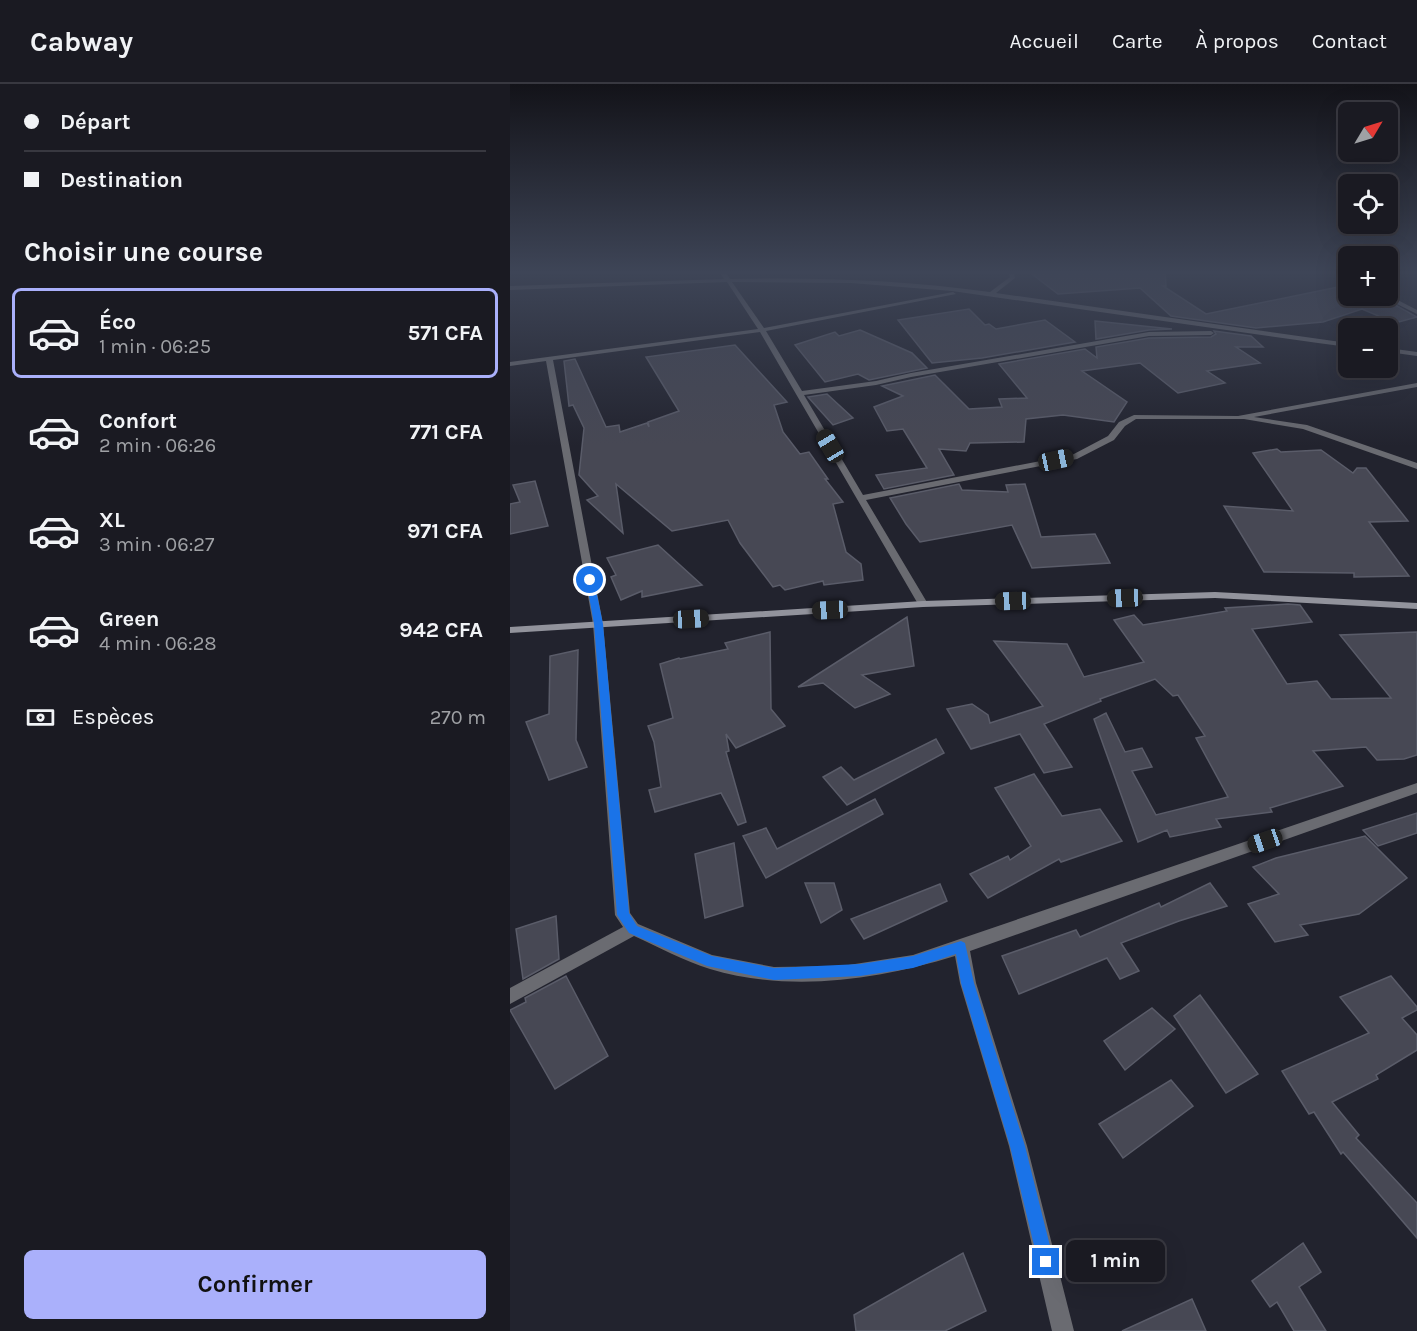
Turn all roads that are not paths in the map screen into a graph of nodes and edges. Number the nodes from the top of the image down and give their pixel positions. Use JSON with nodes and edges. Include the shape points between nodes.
{"nodes":[{"id":1,"x":766,"y":329,"type":"edge"},
{"id":2,"x":1229,"y":329,"type":"edge"},
{"id":3,"x":762,"y":330,"type":"junction"},
{"id":4,"x":1261,"y":334,"type":"junction"},
{"id":5,"x":1338,"y":344,"type":"edge"},
{"id":6,"x":1398,"y":351,"type":"edge"},
{"id":7,"x":1417,"y":354,"type":"edge"},
{"id":8,"x":549,"y":359,"type":"junction"},
{"id":9,"x":510,"y":364,"type":"edge"},
{"id":10,"x":1417,"y":385,"type":"edge"},
{"id":11,"x":799,"y":394,"type":"junction"},
{"id":12,"x":1238,"y":418,"type":"junction"},
{"id":13,"x":1417,"y":466,"type":"edge"},
{"id":14,"x":860,"y":498,"type":"junction"},
{"id":15,"x":923,"y":604,"type":"junction"},
{"id":16,"x":1417,"y":606,"type":"edge"},
{"id":17,"x":598,"y":624,"type":"junction"},
{"id":18,"x":510,"y":630,"type":"edge"},
{"id":19,"x":1417,"y":788,"type":"edge"},
{"id":20,"x":633,"y":929,"type":"junction"},
{"id":21,"x":961,"y":947,"type":"junction"},
{"id":22,"x":510,"y":996,"type":"edge"},
{"id":23,"x":1063,"y":1331,"type":"edge"}],
"edges":[{"from":1,"to":3,"type":"street"},
{"from":2,"to":4,"type":"street"},
{"from":3,"to":8,"type":"street"},
{"from":3,"to":11,"type":"street"},
{"from":4,"to":5,"type":"street"},
{"from":4,"to":11,"type":"street","via":[[1149,334]]},
{"from":6,"to":7,"type":"street"},
{"from":8,"to":9,"type":"street"},
{"from":8,"to":17,"type":"street"},
{"from":10,"to":12,"type":"street"},
{"from":11,"to":14,"type":"street"},
{"from":12,"to":13,"type":"street","via":[[1304,427]]},
{"from":12,"to":14,"type":"street","via":[[1134,417],[1111,438],[1074,457]]},
{"from":14,"to":15,"type":"street"},
{"from":15,"to":16,"type":"main road","via":[[1215,595]]},
{"from":15,"to":17,"type":"main road"},
{"from":17,"to":18,"type":"main road"},
{"from":17,"to":20,"type":"street","via":[[623,915]]},
{"from":19,"to":21,"type":"street"},
{"from":20,"to":21,"type":"street","via":[[711,962],[774,974],[842,973],[913,962]]},
{"from":20,"to":22,"type":"street"},
{"from":21,"to":23,"type":"street","via":[[968,983],[1018,1146]]}]}
